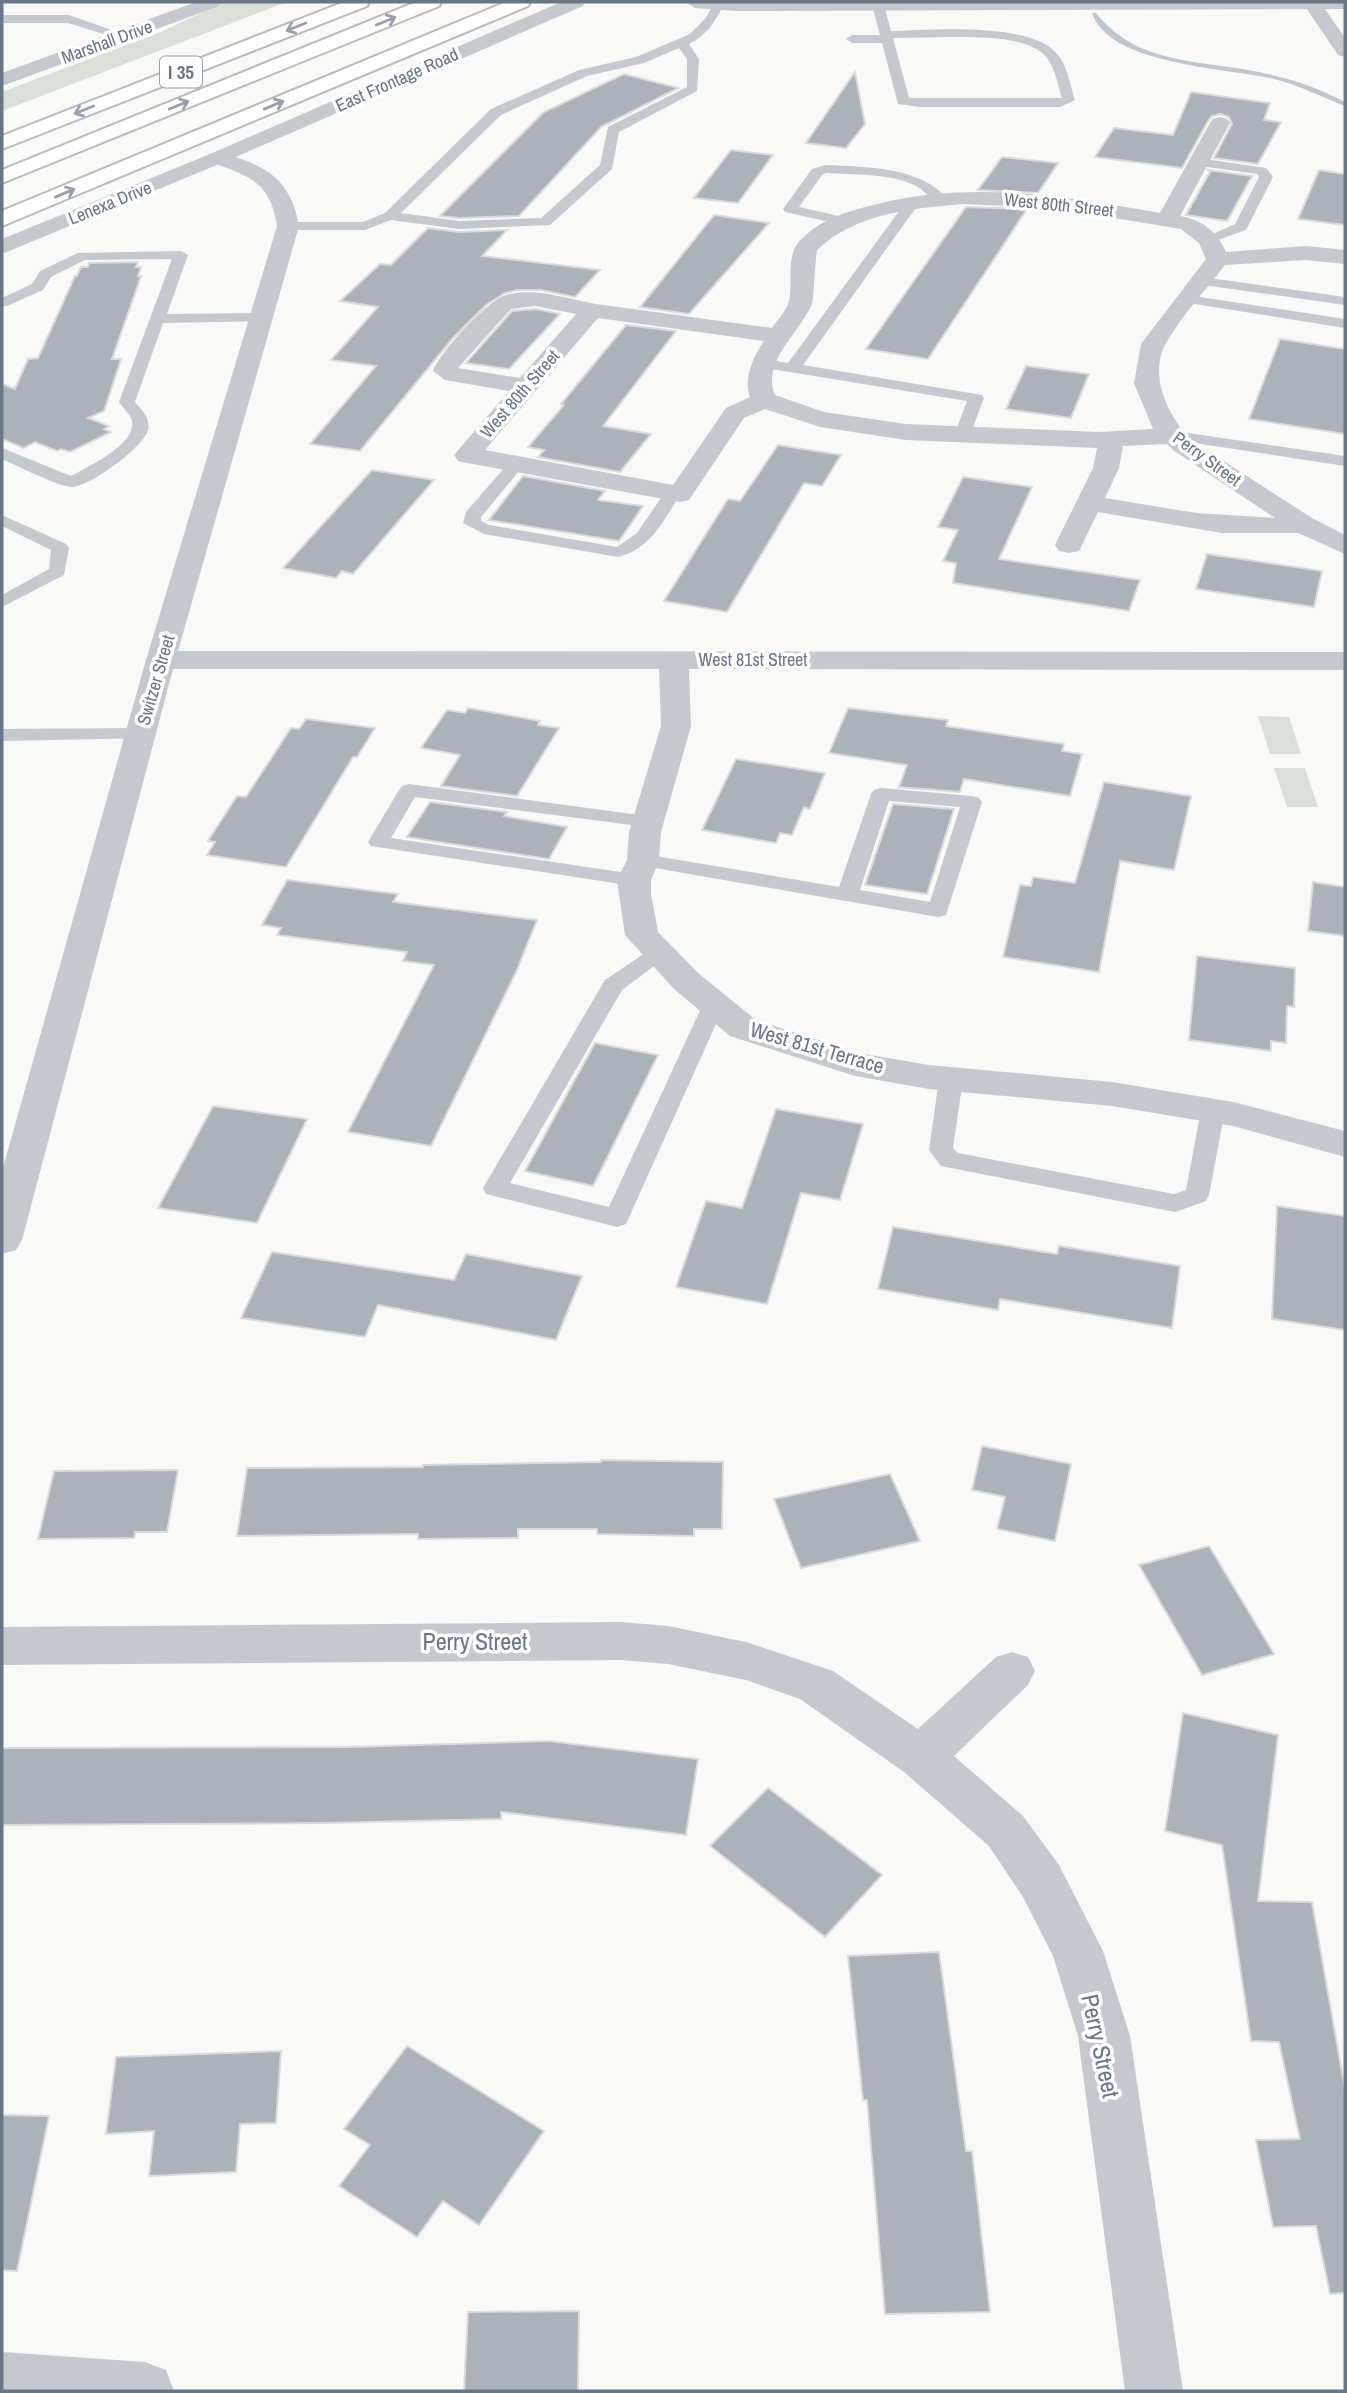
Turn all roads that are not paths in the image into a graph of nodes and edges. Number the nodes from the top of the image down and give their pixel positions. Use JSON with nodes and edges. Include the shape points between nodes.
{"nodes":[{"id":1,"x":212,"y":2,"type":"edge"},
{"id":2,"x":360,"y":2,"type":"edge"},
{"id":3,"x":432,"y":2,"type":"edge"},
{"id":4,"x":521,"y":2,"type":"edge"},
{"id":5,"x":576,"y":2,"type":"edge"},
{"id":6,"x":695,"y":2,"type":"edge"},
{"id":7,"x":769,"y":3,"type":"edge"},
{"id":8,"x":1312,"y":3,"type":"edge"},
{"id":9,"x":718,"y":4,"type":"junction"},
{"id":10,"x":1345,"y":4,"type":"edge"},
{"id":11,"x":878,"y":5,"type":"junction"},
{"id":12,"x":2,"y":19,"type":"edge"},
{"id":13,"x":38,"y":19,"type":"junction"},
{"id":14,"x":2,"y":33,"type":"edge"},
{"id":15,"x":123,"y":36,"type":"junction"},
{"id":16,"x":886,"y":37,"type":"junction"},
{"id":17,"x":852,"y":39,"type":"dead end"},
{"id":18,"x":688,"y":40,"type":"junction"},
{"id":19,"x":715,"y":40,"type":"dead end"},
{"id":20,"x":1345,"y":51,"type":"edge"},
{"id":21,"x":2,"y":80,"type":"edge"},
{"id":22,"x":1220,"y":123,"type":"dead end"},
{"id":23,"x":2,"y":143,"type":"edge"},
{"id":24,"x":218,"y":158,"type":"junction"},
{"id":25,"x":1198,"y":162,"type":"junction"},
{"id":26,"x":2,"y":177,"type":"edge"},
{"id":27,"x":941,"y":200,"type":"junction"},
{"id":28,"x":913,"y":202,"type":"junction"},
{"id":29,"x":390,"y":216,"type":"junction"},
{"id":30,"x":2,"y":219,"type":"edge"},
{"id":31,"x":1167,"y":219,"type":"junction"},
{"id":32,"x":843,"y":221,"type":"junction"},
{"id":33,"x":288,"y":226,"type":"junction"},
{"id":34,"x":1345,"y":243,"type":"edge"},
{"id":35,"x":2,"y":247,"type":"edge"},
{"id":36,"x":1214,"y":249,"type":"junction"},
{"id":37,"x":1306,"y":253,"type":"junction"},
{"id":38,"x":1345,"y":257,"type":"edge"},
{"id":39,"x":1195,"y":290,"type":"junction"},
{"id":40,"x":1345,"y":301,"type":"edge"},
{"id":41,"x":2,"y":303,"type":"edge"},
{"id":42,"x":592,"y":310,"type":"junction"},
{"id":43,"x":260,"y":318,"type":"junction"},
{"id":44,"x":157,"y":319,"type":"junction"},
{"id":45,"x":1345,"y":324,"type":"edge"},
{"id":46,"x":780,"y":337,"type":"junction"},
{"id":47,"x":765,"y":365,"type":"junction"},
{"id":48,"x":792,"y":369,"type":"junction"},
{"id":49,"x":527,"y":386,"type":"junction"},
{"id":50,"x":764,"y":400,"type":"junction"},
{"id":51,"x":962,"y":435,"type":"junction"},
{"id":52,"x":1174,"y":436,"type":"junction"},
{"id":53,"x":1111,"y":440,"type":"junction"},
{"id":54,"x":2,"y":453,"type":"edge"},
{"id":55,"x":1345,"y":461,"type":"edge"},
{"id":56,"x":517,"y":464,"type":"junction"},
{"id":57,"x":673,"y":493,"type":"junction"},
{"id":58,"x":1090,"y":503,"type":"junction"},
{"id":59,"x":1302,"y":524,"type":"junction"},
{"id":60,"x":7,"y":528,"type":"edge"},
{"id":61,"x":1344,"y":541,"type":"edge"},
{"id":62,"x":1069,"y":545,"type":"dead end"},
{"id":63,"x":2,"y":602,"type":"edge"},
{"id":64,"x":161,"y":660,"type":"junction"},
{"id":65,"x":674,"y":660,"type":"junction"},
{"id":66,"x":1345,"y":661,"type":"edge"},
{"id":67,"x":141,"y":734,"type":"junction"},
{"id":68,"x":2,"y":735,"type":"edge"},
{"id":69,"x":648,"y":821,"type":"junction"},
{"id":70,"x":639,"y":870,"type":"junction"},
{"id":71,"x":848,"y":893,"type":"junction"},
{"id":72,"x":659,"y":954,"type":"junction"},
{"id":73,"x":714,"y":1004,"type":"junction"},
{"id":74,"x":951,"y":1079,"type":"junction"},
{"id":75,"x":1213,"y":1110,"type":"junction"},
{"id":76,"x":1345,"y":1144,"type":"edge"},
{"id":77,"x":4,"y":1224,"type":"edge"},
{"id":78,"x":2,"y":1646,"type":"edge"},
{"id":79,"x":1012,"y":1671,"type":"dead end"},
{"id":80,"x":921,"y":1757,"type":"junction"},
{"id":81,"x":2,"y":2381,"type":"edge"},
{"id":82,"x":145,"y":2391,"type":"edge"},
{"id":83,"x":1154,"y":2391,"type":"edge"}],
"edges":[{"from":1,"to":15,"type":"street","name":"Marshall Drive"},
{"from":2,"to":23,"type":"highway","number":"I 35","one_way":true},
{"from":26,"to":3,"type":"highway","number":"I 35","one_way":true},
{"from":30,"to":4,"type":"highway","one_way":true},
{"from":5,"to":24,"type":"street","name":"East Frontage Road"},
{"from":6,"to":9,"type":"street"},
{"from":7,"to":9,"type":"street"},
{"from":7,"to":11,"type":"street"},
{"from":8,"to":10,"type":"street"},
{"from":8,"to":11,"type":"street"},
{"from":8,"to":20,"type":"street"},
{"from":9,"to":18,"type":"lane","via":[[711,19]]},
{"from":11,"to":16,"type":"lane"},
{"from":12,"to":13,"type":"lane"},
{"from":13,"to":14,"type":"lane"},
{"from":13,"to":15,"type":"lane","via":[[68,19]]},
{"from":15,"to":21,"type":"street","name":"Marshall Drive"},
{"from":16,"to":16,"type":"lane","via":[[904,101],[1069,100],[1053,55],[1031,42],[1007,34]]},
{"from":16,"to":17,"type":"lane"},
{"from":18,"to":19,"type":"lane"},
{"from":18,"to":29,"type":"lane","via":[[640,60],[583,73],[496,112]]},
{"from":18,"to":29,"type":"lane","via":[[693,88],[613,130],[607,166],[545,222],[459,225]]},
{"from":22,"to":25,"type":"street"},
{"from":24,"to":33,"type":"street","via":[[263,174],[280,192]]},
{"from":24,"to":35,"type":"street","name":"Lenexa Drive"},
{"from":25,"to":31,"type":"street"},
{"from":25,"to":36,"type":"lane","via":[[1261,171],[1266,177],[1241,227]]},
{"from":27,"to":28,"type":"street","name":"West 80th Street"},
{"from":27,"to":31,"type":"street","name":"West 80th Street","via":[[1053,201]]},
{"from":27,"to":32,"type":"lane","via":[[919,182],[875,173],[817,172],[790,209]]},
{"from":28,"to":32,"type":"street","name":"West 80th Street"},
{"from":28,"to":48,"type":"lane"},
{"from":29,"to":33,"type":"lane","via":[[365,226]]},
{"from":31,"to":36,"type":"street","name":"West 80th Street","via":[[1188,224]]},
{"from":32,"to":46,"type":"street","name":"West 80th Street","via":[[826,229],[806,248],[801,302]]},
{"from":33,"to":43,"type":"street","name":"Switzer Street"},
{"from":34,"to":37,"type":"street"},
{"from":36,"to":37,"type":"street"},
{"from":36,"to":39,"type":"street","name":"Perry Street"},
{"from":37,"to":38,"type":"street"},
{"from":39,"to":40,"type":"lane"},
{"from":39,"to":45,"type":"lane"},
{"from":39,"to":52,"type":"street","name":"Perry Street","via":[[1153,344],[1146,383],[1165,428]]},
{"from":41,"to":44,"type":"lane","via":[[38,287],[45,274],[83,256],[181,255]]},
{"from":42,"to":46,"type":"street"},
{"from":42,"to":49,"type":"street","name":"West 80th Street"},
{"from":42,"to":49,"type":"street","via":[[512,300],[447,363],[445,371]]},
{"from":43,"to":44,"type":"lane"},
{"from":43,"to":64,"type":"street","name":"Switzer Street"},
{"from":44,"to":54,"type":"lane","via":[[127,402],[140,418],[141,428],[121,455],[72,482]]},
{"from":46,"to":47,"type":"street","name":"West 80th Street"},
{"from":47,"to":48,"type":"lane"},
{"from":47,"to":50,"type":"street","name":"West 80th Street","via":[[758,384]]},
{"from":48,"to":51,"type":"lane","via":[[976,398]]},
{"from":49,"to":56,"type":"street","name":"West 80th Street","via":[[467,455]]},
{"from":50,"to":51,"type":"street","via":[[820,419]]},
{"from":50,"to":57,"type":"street","via":[[735,413],[680,494]]},
{"from":51,"to":53,"type":"street"},
{"from":52,"to":53,"type":"street"},
{"from":52,"to":55,"type":"lane"},
{"from":52,"to":59,"type":"street","name":"Perry Street"},
{"from":53,"to":58,"type":"street","via":[[1106,468]]},
{"from":56,"to":57,"type":"street","name":"West 80th Street"},
{"from":56,"to":57,"type":"lane","via":[[472,516],[472,523],[484,529],[618,552],[639,542]]},
{"from":58,"to":59,"type":"street","via":[[1266,529]]},
{"from":58,"to":62,"type":"street"},
{"from":59,"to":61,"type":"street","name":"Perry Street"},
{"from":60,"to":63,"type":"lane","via":[[60,548],[58,571]]},
{"from":64,"to":65,"type":"street","name":"West 81st Street"},
{"from":64,"to":67,"type":"street","name":"Switzer Street"},
{"from":65,"to":66,"type":"street","name":"West 81st Street"},
{"from":65,"to":69,"type":"street","name":"West 81st Terrace","via":[[676,726]]},
{"from":67,"to":68,"type":"lane"},
{"from":67,"to":77,"type":"street","name":"Switzer Street"},
{"from":69,"to":70,"type":"street","name":"West 81st Terrace"},
{"from":69,"to":70,"type":"lane","via":[[409,790],[378,842]]},
{"from":70,"to":71,"type":"lane"},
{"from":70,"to":72,"type":"street","name":"West 81st Terrace","via":[[634,894],[642,935]]},
{"from":71,"to":71,"type":"lane","via":[[938,910],[972,802],[881,794]]},
{"from":72,"to":73,"type":"street","name":"West 81st Terrace"},
{"from":72,"to":73,"type":"lane","via":[[613,985],[495,1188],[617,1219]]},
{"from":73,"to":74,"type":"street","name":"West 81st Terrace","via":[[743,1028],[842,1060]]},
{"from":74,"to":75,"type":"street","name":"West 81st Terrace","via":[[1112,1094]]},
{"from":74,"to":75,"type":"lane","via":[[941,1150],[950,1160],[1175,1203],[1198,1195]]},
{"from":75,"to":76,"type":"street","name":"West 81st Terrace"},
{"from":78,"to":80,"type":"street","name":"Perry Street","via":[[668,1644],[746,1661],[816,1685]]},
{"from":79,"to":80,"type":"street"},
{"from":80,"to":83,"type":"street","name":"Perry Street","via":[[1006,1830],[1041,1881],[1077,1951],[1104,2036]]},
{"from":81,"to":82,"type":"street"}]}
